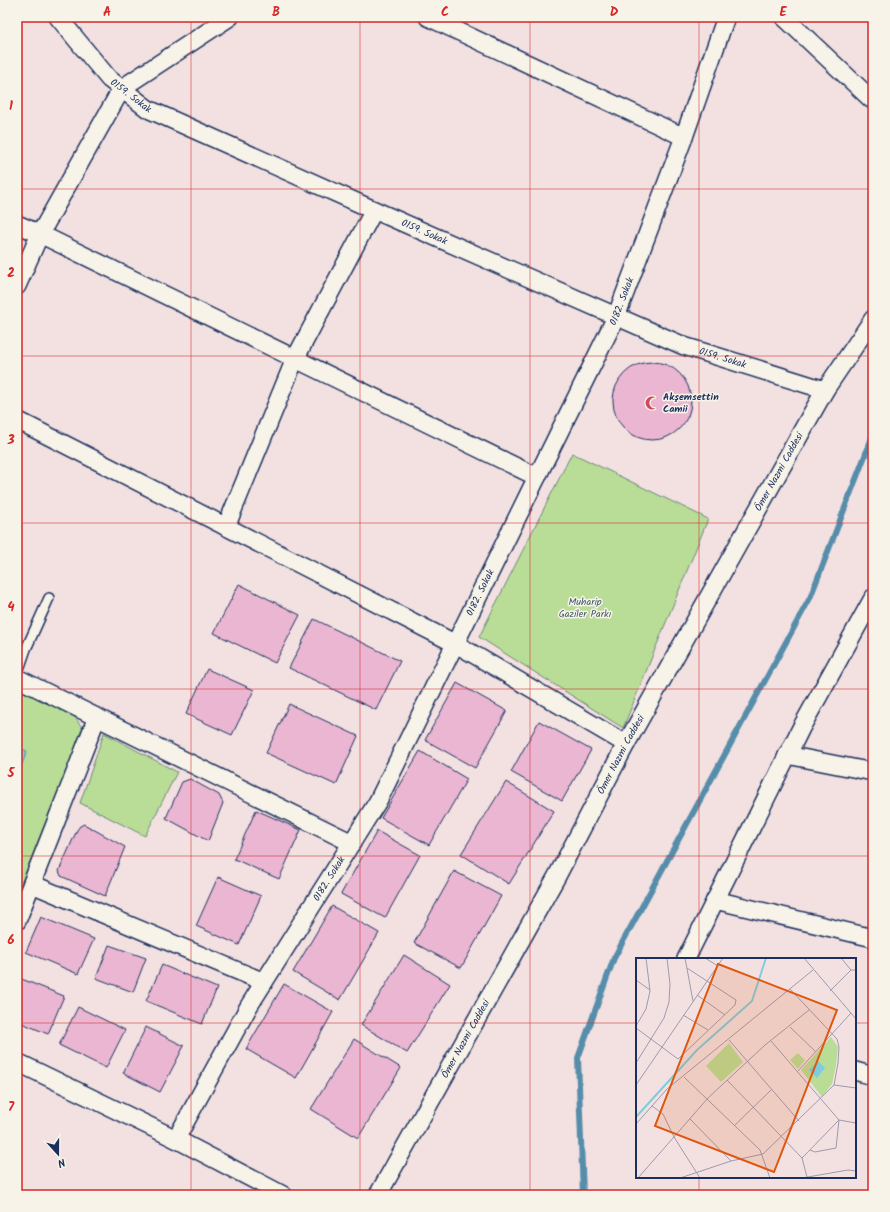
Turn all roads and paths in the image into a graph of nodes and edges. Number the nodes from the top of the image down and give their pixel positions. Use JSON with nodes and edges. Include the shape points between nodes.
{"nodes":[{"id":1,"x":58,"y":17,"type":"edge"},
{"id":2,"x":230,"y":17,"type":"edge"},
{"id":3,"x":428,"y":17,"type":"edge"},
{"id":4,"x":726,"y":17,"type":"edge"},
{"id":5,"x":784,"y":17,"type":"edge"},
{"id":6,"x":122,"y":88,"type":"junction"},
{"id":7,"x":873,"y":100,"type":"edge"},
{"id":8,"x":684,"y":136,"type":"junction"},
{"id":9,"x":374,"y":210,"type":"junction"},
{"id":10,"x":17,"y":224,"type":"edge"},
{"id":11,"x":40,"y":234,"type":"junction"},
{"id":12,"x":17,"y":286,"type":"edge"},
{"id":13,"x":616,"y":316,"type":"junction"},
{"id":14,"x":873,"y":319,"type":"edge"},
{"id":15,"x":295,"y":359,"type":"junction"},
{"id":16,"x":826,"y":390,"type":"junction"},
{"id":17,"x":17,"y":420,"type":"edge"},
{"id":18,"x":538,"y":477,"type":"junction"},
{"id":19,"x":226,"y":527,"type":"junction"},
{"id":20,"x":50,"y":598,"type":"dead end"},
{"id":21,"x":873,"y":598,"type":"edge"},
{"id":22,"x":456,"y":644,"type":"junction"},
{"id":23,"x":17,"y":676,"type":"edge"},
{"id":24,"x":97,"y":718,"type":"junction"},
{"id":25,"x":626,"y":744,"type":"junction"},
{"id":26,"x":788,"y":755,"type":"junction"},
{"id":27,"x":873,"y":772,"type":"edge"},
{"id":28,"x":352,"y":843,"type":"junction"},
{"id":29,"x":32,"y":884,"type":"junction"},
{"id":30,"x":715,"y":900,"type":"junction"},
{"id":31,"x":17,"y":921,"type":"edge"},
{"id":32,"x":873,"y":938,"type":"edge"},
{"id":33,"x":686,"y":958,"type":"edge"},
{"id":34,"x":264,"y":982,"type":"junction"},
{"id":35,"x":17,"y":1062,"type":"edge"},
{"id":36,"x":856,"y":1071,"type":"edge"},
{"id":37,"x":873,"y":1076,"type":"edge"},
{"id":38,"x":176,"y":1139,"type":"junction"},
{"id":39,"x":283,"y":1195,"type":"edge"},
{"id":40,"x":378,"y":1195,"type":"edge"}],
"edges":[{"from":1,"to":6,"type":"street","name":"0159. Sokak","via":[[109,79]]},
{"from":2,"to":6,"type":"street"},
{"from":3,"to":8,"type":"street"},
{"from":4,"to":8,"type":"street","name":"0182. Sokak"},
{"from":5,"to":7,"type":"street"},
{"from":6,"to":9,"type":"street","name":"0159. Sokak","via":[[148,109]]},
{"from":6,"to":11,"type":"street"},
{"from":8,"to":13,"type":"street","name":"0182. Sokak"},
{"from":9,"to":13,"type":"street","name":"0159. Sokak"},
{"from":9,"to":15,"type":"street"},
{"from":10,"to":11,"type":"street"},
{"from":11,"to":12,"type":"street"},
{"from":11,"to":15,"type":"street"},
{"from":13,"to":16,"type":"street","name":"0159. Sokak","via":[[684,346]]},
{"from":13,"to":18,"type":"street","name":"0182. Sokak"},
{"from":14,"to":16,"type":"street","name":"Ömer Nazmi Caddesi"},
{"from":15,"to":18,"type":"street"},
{"from":15,"to":19,"type":"street"},
{"from":16,"to":25,"type":"street","name":"Ömer Nazmi Caddesi"},
{"from":17,"to":19,"type":"street"},
{"from":18,"to":22,"type":"street","name":"0182. Sokak"},
{"from":19,"to":22,"type":"street"},
{"from":20,"to":23,"type":"lane","via":[[26,649]]},
{"from":21,"to":26,"type":"street"},
{"from":22,"to":25,"type":"street"},
{"from":22,"to":28,"type":"street","name":"0182. Sokak","via":[[378,801]]},
{"from":23,"to":24,"type":"street"},
{"from":24,"to":28,"type":"street"},
{"from":24,"to":29,"type":"street"},
{"from":25,"to":40,"type":"street","name":"Ömer Nazmi Caddesi","via":[[553,883]]},
{"from":26,"to":27,"type":"street"},
{"from":26,"to":30,"type":"street"},
{"from":28,"to":34,"type":"street","name":"0182. Sokak"},
{"from":29,"to":31,"type":"street"},
{"from":29,"to":34,"type":"street"},
{"from":30,"to":32,"type":"street"},
{"from":30,"to":33,"type":"street"},
{"from":34,"to":38,"type":"street","name":"0182. Sokak"},
{"from":35,"to":38,"type":"street"},
{"from":36,"to":37,"type":"street"},
{"from":38,"to":39,"type":"street"}]}
